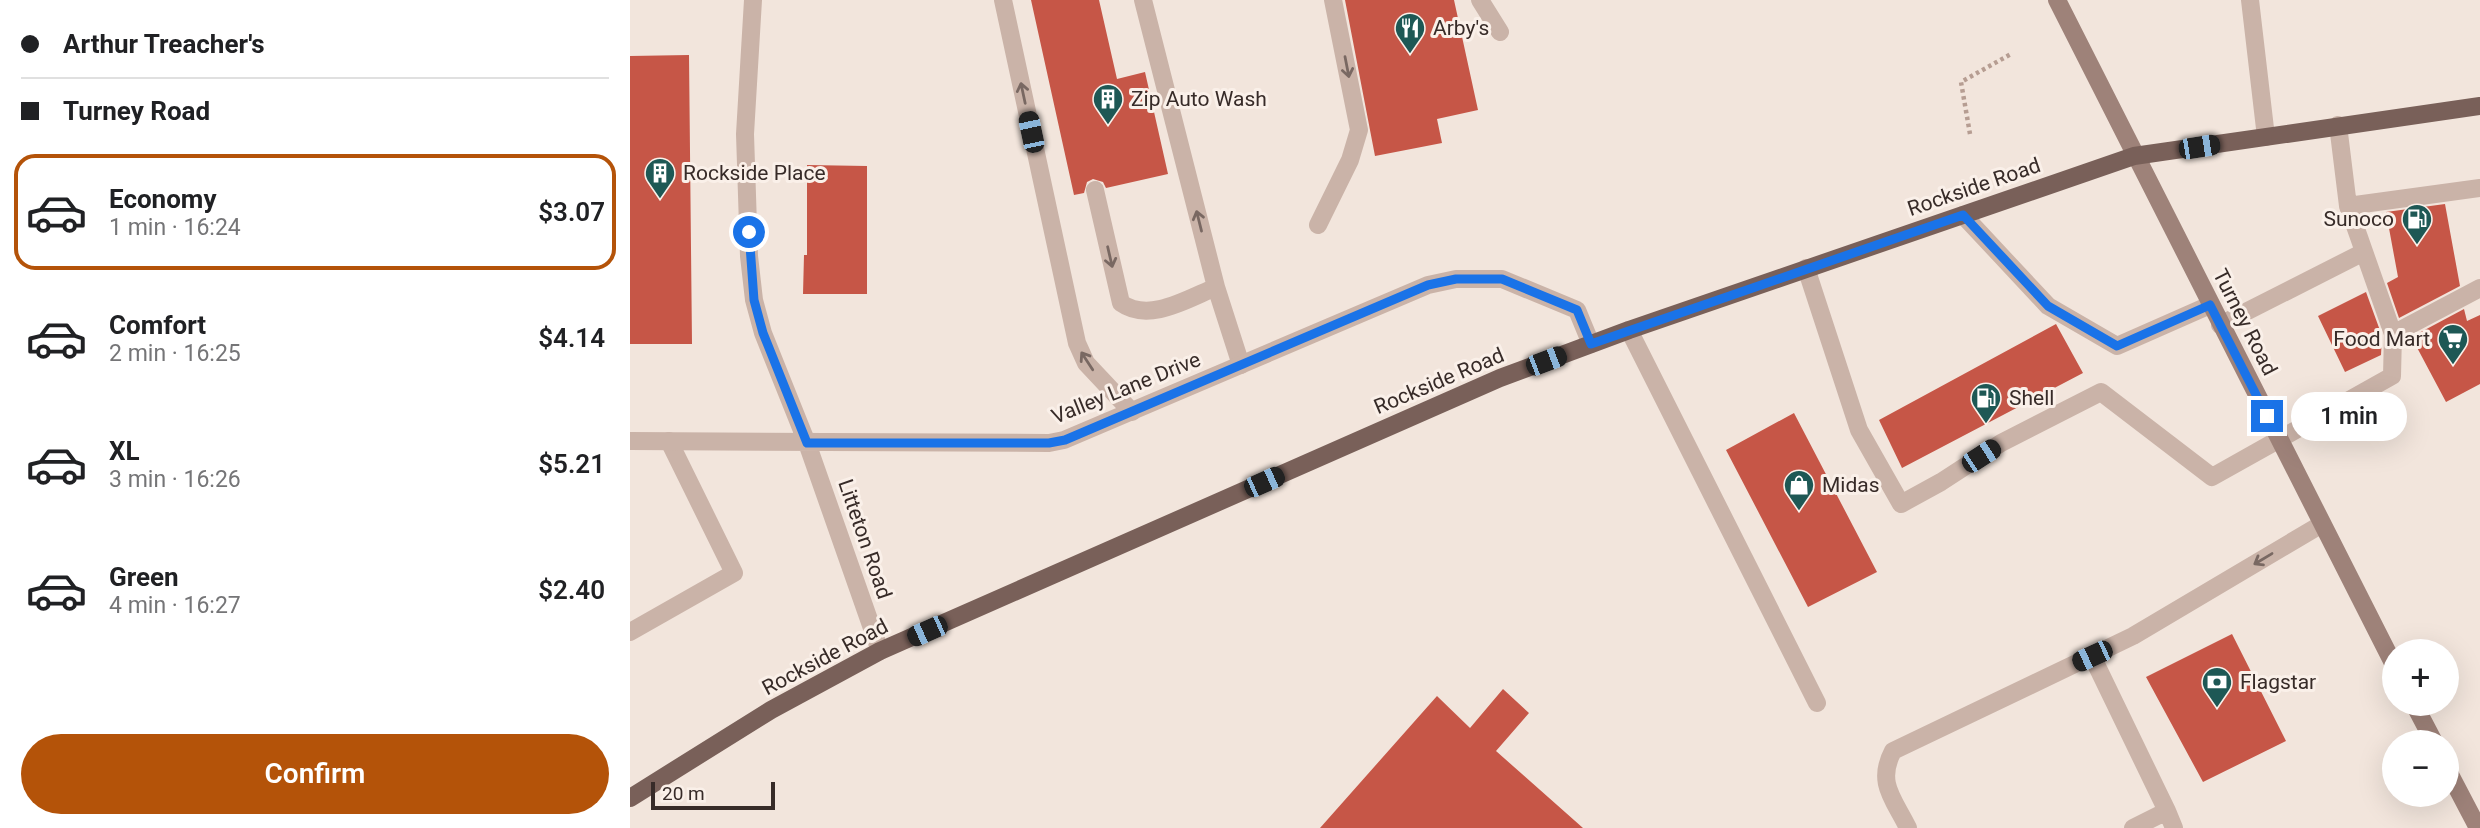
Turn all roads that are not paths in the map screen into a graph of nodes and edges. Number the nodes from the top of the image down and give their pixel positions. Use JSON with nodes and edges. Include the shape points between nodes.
{"nodes":[{"id":1,"x":753,"y":0,"type":"edge"},
{"id":2,"x":1003,"y":0,"type":"edge"},
{"id":3,"x":1143,"y":0,"type":"edge"},
{"id":4,"x":1333,"y":0,"type":"edge"},
{"id":5,"x":1480,"y":0,"type":"edge"},
{"id":6,"x":2057,"y":0,"type":"edge"},
{"id":7,"x":2250,"y":0,"type":"edge"},
{"id":8,"x":1500,"y":32,"type":"dead end"},
{"id":9,"x":2480,"y":106,"type":"edge"},
{"id":10,"x":2338,"y":125,"type":"junction"},
{"id":11,"x":2266,"y":137,"type":"junction"},
{"id":12,"x":2134,"y":156,"type":"junction"},
{"id":13,"x":2480,"y":188,"type":"edge"},
{"id":14,"x":1095,"y":190,"type":"dead end"},
{"id":15,"x":2348,"y":206,"type":"junction"},
{"id":16,"x":1963,"y":215,"type":"junction"},
{"id":17,"x":1318,"y":225,"type":"dead end"},
{"id":18,"x":2364,"y":252,"type":"junction"},
{"id":19,"x":1806,"y":268,"type":"junction"},
{"id":20,"x":1216,"y":287,"type":"junction"},
{"id":21,"x":2480,"y":288,"type":"edge"},
{"id":22,"x":2210,"y":305,"type":"junction"},
{"id":23,"x":2220,"y":325,"type":"junction"},
{"id":24,"x":1629,"y":330,"type":"junction"},
{"id":25,"x":2393,"y":334,"type":"junction"},
{"id":26,"x":1591,"y":344,"type":"junction"},
{"id":27,"x":1241,"y":365,"type":"junction"},
{"id":28,"x":1132,"y":412,"type":"junction"},
{"id":29,"x":2279,"y":439,"type":"junction"},
{"id":30,"x":630,"y":441,"type":"edge"},
{"id":31,"x":670,"y":441,"type":"junction"},
{"id":32,"x":807,"y":443,"type":"junction"},
{"id":33,"x":2322,"y":524,"type":"junction"},
{"id":34,"x":630,"y":632,"type":"edge"},
{"id":35,"x":2382,"y":642,"type":"edge"},
{"id":36,"x":880,"y":652,"type":"junction"},
{"id":37,"x":2092,"y":656,"type":"junction"},
{"id":38,"x":1817,"y":703,"type":"dead end"},
{"id":39,"x":2459,"y":793,"type":"edge"},
{"id":40,"x":630,"y":798,"type":"edge"},
{"id":41,"x":2170,"y":820,"type":"edge"},
{"id":42,"x":1908,"y":828,"type":"edge"},
{"id":43,"x":2133,"y":828,"type":"edge"},
{"id":44,"x":2477,"y":828,"type":"edge"}],
"edges":[{"from":1,"to":32,"type":"street","name":"Litteton Road","via":[[745,134],[754,300]]},
{"from":28,"to":2,"type":"street","one_way":true,"via":[[1086,363],[1077,343]]},
{"from":20,"to":3,"type":"street","one_way":true},
{"from":4,"to":17,"type":"street","one_way":true,"via":[[1359,130],[1350,160]]},
{"from":5,"to":8,"type":"street"},
{"from":6,"to":12,"type":"street","name":"Turney Road"},
{"from":7,"to":11,"type":"street"},
{"from":9,"to":10,"type":"main road","name":"Rockside Road"},
{"from":10,"to":11,"type":"main road","name":"Rockside Road"},
{"from":10,"to":15,"type":"street"},
{"from":11,"to":12,"type":"main road","name":"Rockside Road"},
{"from":12,"to":16,"type":"main road","name":"Rockside Road"},
{"from":12,"to":22,"type":"street","name":"Turney Road"},
{"from":13,"to":15,"type":"street"},
{"from":14,"to":20,"type":"street","one_way":true,"via":[[1121,303],[1132,311],[1166,309]]},
{"from":15,"to":18,"type":"street"},
{"from":16,"to":19,"type":"main road","name":"Rockside Road"},
{"from":16,"to":22,"type":"street","via":[[2048,306],[2117,346]]},
{"from":18,"to":23,"type":"street"},
{"from":18,"to":25,"type":"street"},
{"from":19,"to":24,"type":"main road","name":"Rockside Road"},
{"from":19,"to":29,"type":"street","via":[[1859,430],[1901,504],[2001,443],[2101,392],[2212,477]]},
{"from":20,"to":27,"type":"street"},
{"from":21,"to":25,"type":"street"},
{"from":22,"to":23,"type":"street","name":"Turney Road"},
{"from":23,"to":29,"type":"street","name":"Turney Road"},
{"from":24,"to":26,"type":"main road","name":"Rockside Road"},
{"from":24,"to":38,"type":"street"},
{"from":25,"to":29,"type":"street","via":[[2392,376]]},
{"from":26,"to":27,"type":"street","name":"Valley Lane Drive","via":[[1577,310],[1502,279],[1456,279],[1428,285]]},
{"from":26,"to":36,"type":"main road","name":"Rockside Road","via":[[1500,379]]},
{"from":27,"to":28,"type":"street","name":"Valley Lane Drive"},
{"from":28,"to":32,"type":"street","name":"Valley Lane Drive","via":[[1049,443]]},
{"from":29,"to":33,"type":"street","name":"Turney Road"},
{"from":30,"to":31,"type":"street","name":"Valley Lane Drive"},
{"from":31,"to":32,"type":"street","name":"Valley Lane Drive"},
{"from":31,"to":34,"type":"street","via":[[734,573]]},
{"from":32,"to":36,"type":"street","name":"Litteton Road"},
{"from":33,"to":35,"type":"street","name":"Turney Road"},
{"from":33,"to":37,"type":"street","one_way":true},
{"from":36,"to":40,"type":"main road","name":"Rockside Road","via":[[771,710]]},
{"from":37,"to":41,"type":"street"},
{"from":37,"to":42,"type":"street","via":[[1893,751],[1884,780]]},
{"from":39,"to":44,"type":"street"},
{"from":41,"to":43,"type":"street"}]}
